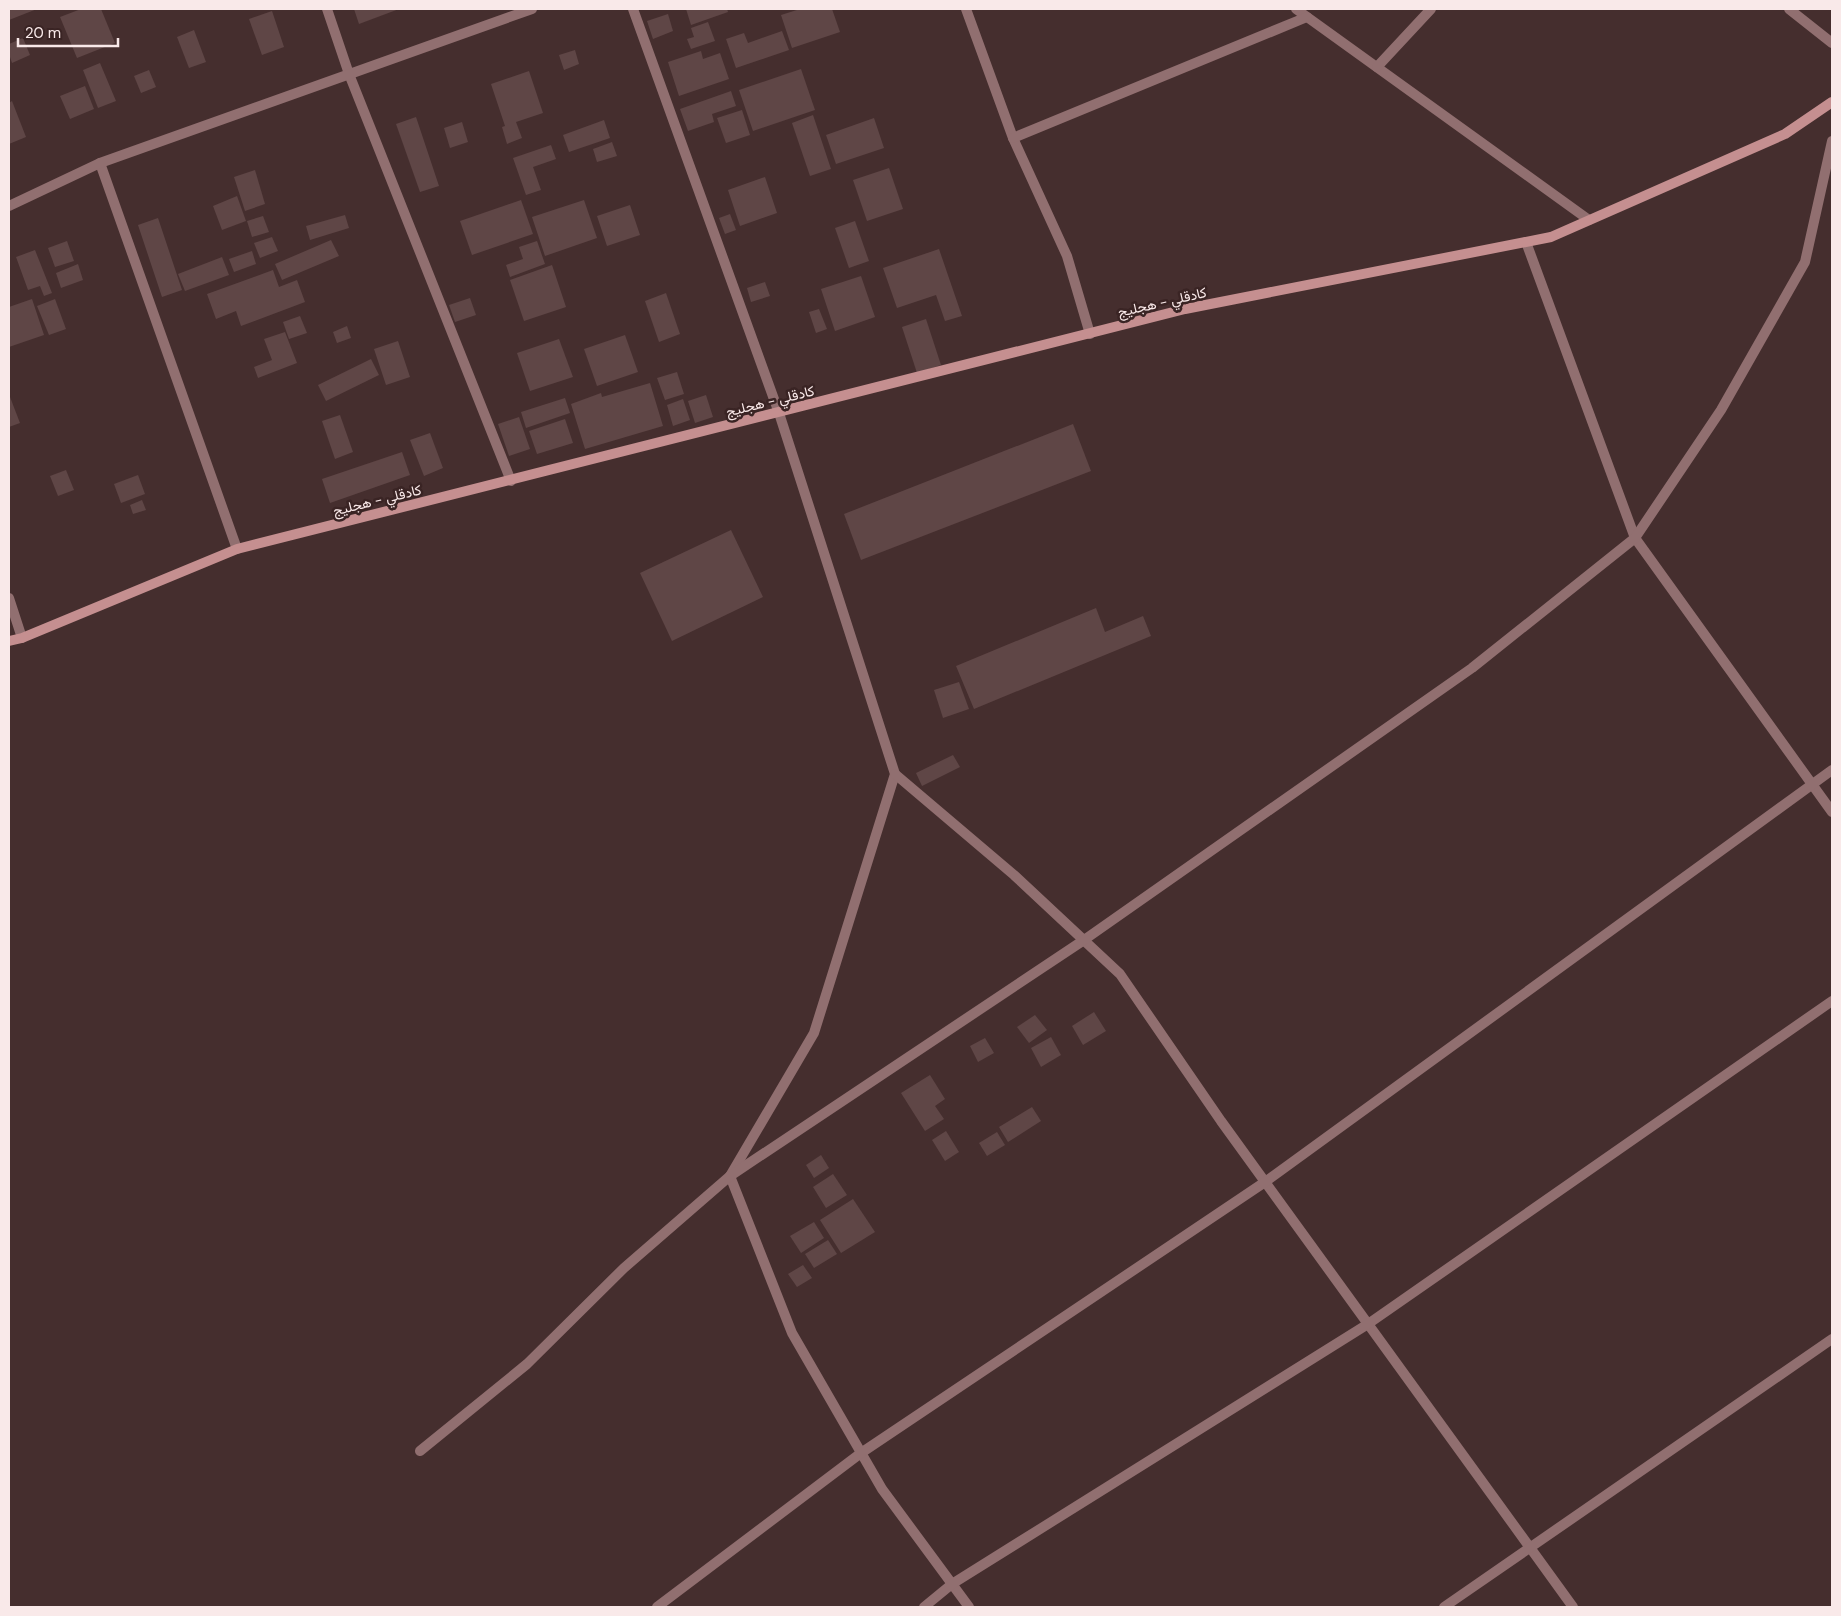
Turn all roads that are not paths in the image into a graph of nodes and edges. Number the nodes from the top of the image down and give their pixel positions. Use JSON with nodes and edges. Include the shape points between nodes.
{"nodes":[{"id":1,"x":327,"y":9,"type":"edge"},
{"id":2,"x":532,"y":9,"type":"edge"},
{"id":3,"x":633,"y":9,"type":"edge"},
{"id":4,"x":966,"y":9,"type":"edge"},
{"id":5,"x":1296,"y":9,"type":"edge"},
{"id":6,"x":1431,"y":9,"type":"edge"},
{"id":7,"x":1789,"y":9,"type":"edge"},
{"id":8,"x":1307,"y":17,"type":"junction"},
{"id":9,"x":1832,"y":43,"type":"edge"},
{"id":10,"x":1377,"y":67,"type":"junction"},
{"id":11,"x":349,"y":74,"type":"junction"},
{"id":12,"x":1832,"y":102,"type":"edge"},
{"id":13,"x":1013,"y":138,"type":"junction"},
{"id":14,"x":1832,"y":141,"type":"edge"},
{"id":15,"x":100,"y":163,"type":"junction"},
{"id":16,"x":9,"y":206,"type":"edge"},
{"id":17,"x":1589,"y":220,"type":"junction"},
{"id":18,"x":1526,"y":242,"type":"junction"},
{"id":19,"x":1090,"y":334,"type":"junction"},
{"id":20,"x":779,"y":413,"type":"junction"},
{"id":21,"x":511,"y":481,"type":"junction"},
{"id":22,"x":1635,"y":538,"type":"junction"},
{"id":23,"x":237,"y":549,"type":"junction"},
{"id":24,"x":9,"y":598,"type":"edge"},
{"id":25,"x":22,"y":638,"type":"junction"},
{"id":26,"x":9,"y":641,"type":"edge"},
{"id":27,"x":1832,"y":770,"type":"edge"},
{"id":28,"x":895,"y":774,"type":"junction"},
{"id":29,"x":1812,"y":785,"type":"junction"},
{"id":30,"x":1832,"y":812,"type":"edge"},
{"id":31,"x":1084,"y":940,"type":"junction"},
{"id":32,"x":1832,"y":1001,"type":"edge"},
{"id":33,"x":730,"y":1176,"type":"junction"},
{"id":34,"x":1265,"y":1182,"type":"junction"},
{"id":35,"x":1368,"y":1324,"type":"junction"},
{"id":36,"x":1832,"y":1339,"type":"edge"},
{"id":37,"x":420,"y":1452,"type":"dead end"},
{"id":38,"x":861,"y":1453,"type":"junction"},
{"id":39,"x":1530,"y":1548,"type":"junction"},
{"id":40,"x":952,"y":1584,"type":"junction"},
{"id":41,"x":657,"y":1607,"type":"edge"},
{"id":42,"x":924,"y":1607,"type":"edge"},
{"id":43,"x":969,"y":1607,"type":"edge"},
{"id":44,"x":1444,"y":1607,"type":"edge"},
{"id":45,"x":1573,"y":1607,"type":"edge"}],
"edges":[{"from":1,"to":11,"type":"street"},
{"from":2,"to":11,"type":"street"},
{"from":3,"to":20,"type":"street"},
{"from":4,"to":13,"type":"street"},
{"from":5,"to":8,"type":"street"},
{"from":6,"to":10,"type":"street"},
{"from":7,"to":9,"type":"street"},
{"from":8,"to":10,"type":"street"},
{"from":8,"to":13,"type":"street"},
{"from":10,"to":17,"type":"street"},
{"from":11,"to":15,"type":"street"},
{"from":11,"to":21,"type":"street"},
{"from":12,"to":17,"type":"street","name":"كادقلي - هجليج","via":[[1785,134]]},
{"from":13,"to":19,"type":"street","via":[[1067,256]]},
{"from":14,"to":22,"type":"street","via":[[1805,262],[1721,410]]},
{"from":15,"to":16,"type":"street"},
{"from":15,"to":23,"type":"street"},
{"from":17,"to":18,"type":"street","name":"كادقلي - هجليج","via":[[1551,237]]},
{"from":18,"to":19,"type":"street","name":"كادقلي - هجليج","via":[[1185,309]]},
{"from":18,"to":22,"type":"street"},
{"from":19,"to":20,"type":"street","name":"كادقلي - هجليج"},
{"from":20,"to":21,"type":"street","name":"كادقلي - هجليج"},
{"from":20,"to":28,"type":"street"},
{"from":21,"to":23,"type":"street","name":"كادقلي - هجليج"},
{"from":22,"to":29,"type":"street"},
{"from":22,"to":31,"type":"street","via":[[1472,668]]},
{"from":23,"to":25,"type":"street","name":"كادقلي - هجليج"},
{"from":24,"to":25,"type":"street"},
{"from":25,"to":26,"type":"street","name":"كادقلي - هجليج"},
{"from":27,"to":29,"type":"street"},
{"from":28,"to":31,"type":"street","via":[[1014,874]]},
{"from":28,"to":33,"type":"street","via":[[814,1033]]},
{"from":29,"to":30,"type":"street"},
{"from":29,"to":34,"type":"street"},
{"from":31,"to":33,"type":"street"},
{"from":31,"to":34,"type":"street","via":[[1120,974]]},
{"from":32,"to":35,"type":"street"},
{"from":33,"to":37,"type":"street","via":[[624,1268],[527,1364]]},
{"from":33,"to":38,"type":"street","via":[[792,1333]]},
{"from":34,"to":35,"type":"street"},
{"from":34,"to":38,"type":"street"},
{"from":35,"to":39,"type":"street"},
{"from":35,"to":40,"type":"street"},
{"from":36,"to":39,"type":"street"},
{"from":38,"to":40,"type":"street","via":[[882,1489]]},
{"from":38,"to":41,"type":"street"},
{"from":39,"to":44,"type":"street"},
{"from":39,"to":45,"type":"street"},
{"from":40,"to":42,"type":"street"},
{"from":40,"to":43,"type":"street"}]}
